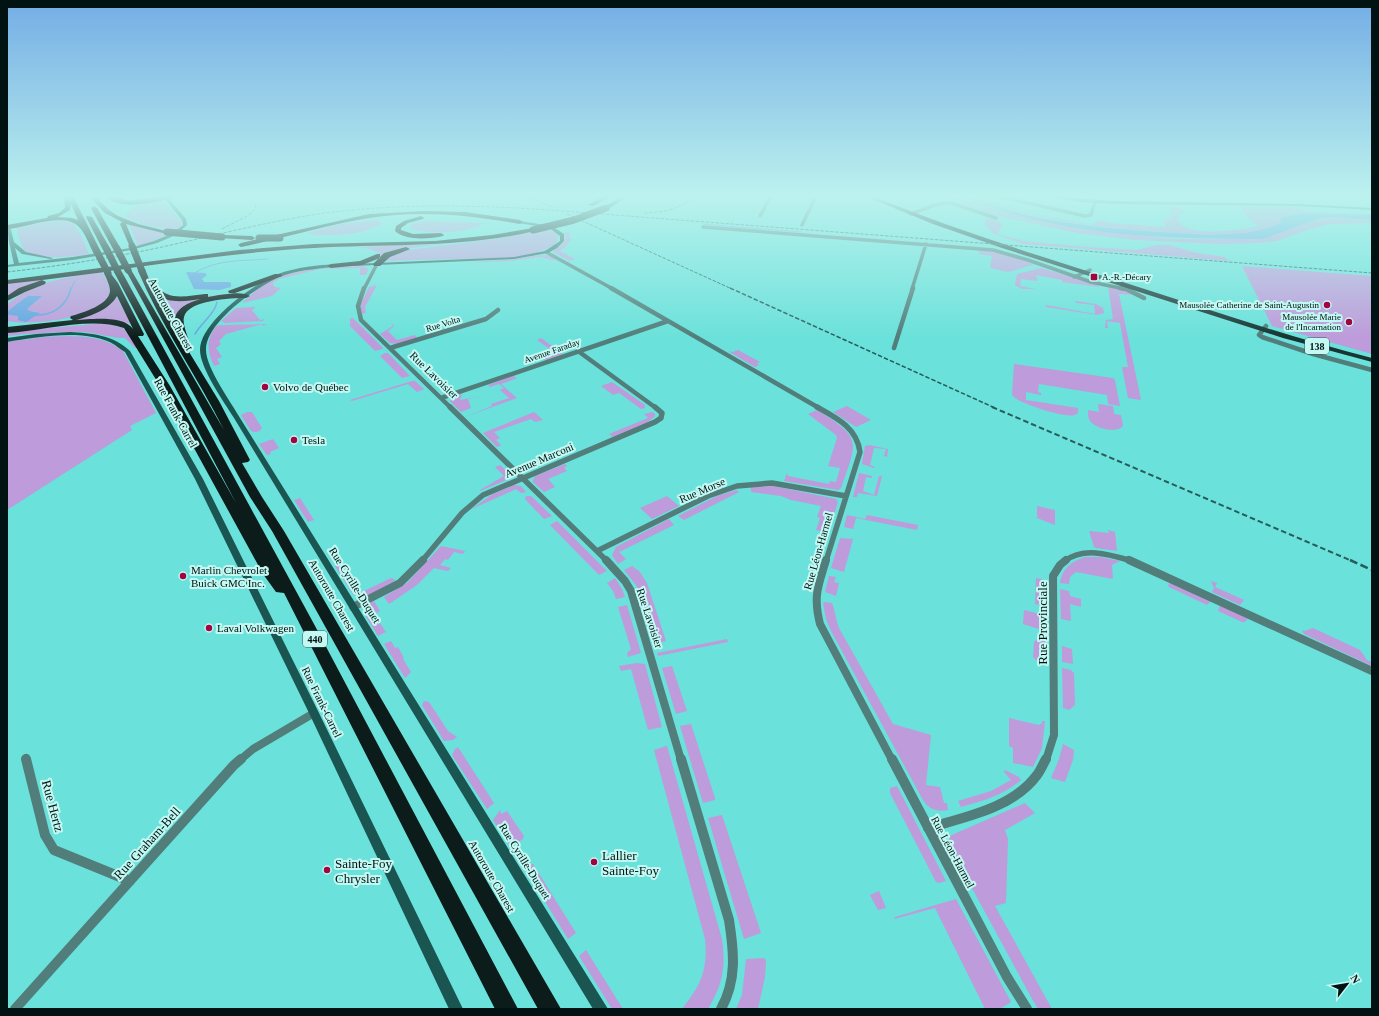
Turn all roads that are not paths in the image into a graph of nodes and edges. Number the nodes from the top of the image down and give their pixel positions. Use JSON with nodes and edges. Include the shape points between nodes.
{"nodes":[{"id":1,"x":12,"y":243,"type":"edge"},
{"id":2,"x":13,"y":243,"type":"edge"},
{"id":3,"x":93,"y":243,"type":"edge"},
{"id":4,"x":104,"y":243,"type":"edge"},
{"id":5,"x":114,"y":243,"type":"edge"},
{"id":6,"x":131,"y":243,"type":"edge"},
{"id":7,"x":151,"y":243,"type":"edge"},
{"id":8,"x":249,"y":243,"type":"edge"},
{"id":9,"x":330,"y":243,"type":"edge"},
{"id":10,"x":421,"y":243,"type":"edge"},
{"id":11,"x":457,"y":243,"type":"edge"},
{"id":12,"x":560,"y":243,"type":"edge"},
{"id":13,"x":918,"y":243,"type":"edge"},
{"id":14,"x":999,"y":243,"type":"edge"},
{"id":15,"x":926,"y":244,"type":"junction"},
{"id":16,"x":298,"y":247,"type":"junction"},
{"id":17,"x":546,"y":252,"type":"junction"},
{"id":18,"x":377,"y":256,"type":"junction"},
{"id":19,"x":84,"y":257,"type":"junction"},
{"id":20,"x":152,"y":263,"type":"junction"},
{"id":21,"x":377,"y":264,"type":"junction"},
{"id":22,"x":17,"y":265,"type":"junction"},
{"id":23,"x":7,"y":266,"type":"edge"},
{"id":24,"x":330,"y":266,"type":"junction"},
{"id":25,"x":94,"y":267,"type":"junction"},
{"id":26,"x":1088,"y":271,"type":"junction"},
{"id":27,"x":118,"y":272,"type":"junction"},
{"id":28,"x":143,"y":274,"type":"junction"},
{"id":29,"x":278,"y":276,"type":"junction"},
{"id":30,"x":1074,"y":277,"type":"junction"},
{"id":31,"x":7,"y":278,"type":"edge"},
{"id":32,"x":7,"y":282,"type":"edge"},
{"id":33,"x":216,"y":294,"type":"junction"},
{"id":34,"x":248,"y":294,"type":"junction"},
{"id":35,"x":1144,"y":298,"type":"dead end"},
{"id":36,"x":8,"y":299,"type":"edge"},
{"id":37,"x":498,"y":310,"type":"dead end"},
{"id":38,"x":668,"y":321,"type":"junction"},
{"id":39,"x":7,"y":325,"type":"edge"},
{"id":40,"x":1265,"y":328,"type":"junction"},
{"id":41,"x":7,"y":330,"type":"edge"},
{"id":42,"x":7,"y":340,"type":"edge"},
{"id":43,"x":390,"y":348,"type":"junction"},
{"id":44,"x":894,"y":348,"type":"dead end"},
{"id":45,"x":578,"y":350,"type":"junction"},
{"id":46,"x":1372,"y":356,"type":"edge"},
{"id":47,"x":1372,"y":360,"type":"edge"},
{"id":48,"x":1372,"y":370,"type":"edge"},
{"id":49,"x":200,"y":376,"type":"junction"},
{"id":50,"x":165,"y":386,"type":"junction"},
{"id":51,"x":441,"y":398,"type":"junction"},
{"id":52,"x":521,"y":478,"type":"junction"},
{"id":53,"x":846,"y":496,"type":"junction"},
{"id":54,"x":278,"y":531,"type":"junction"},
{"id":55,"x":597,"y":550,"type":"junction"},
{"id":56,"x":353,"y":607,"type":"junction"},
{"id":57,"x":307,"y":624,"type":"junction"},
{"id":58,"x":1372,"y":671,"type":"edge"},
{"id":59,"x":314,"y":713,"type":"junction"},
{"id":60,"x":26,"y":758,"type":"dead end"},
{"id":61,"x":928,"y":828,"type":"junction"},
{"id":62,"x":130,"y":881,"type":"junction"},
{"id":63,"x":15,"y":1009,"type":"edge"},
{"id":64,"x":456,"y":1009,"type":"edge"},
{"id":65,"x":507,"y":1009,"type":"edge"},
{"id":66,"x":550,"y":1009,"type":"edge"},
{"id":67,"x":601,"y":1009,"type":"edge"},
{"id":68,"x":721,"y":1009,"type":"edge"},
{"id":69,"x":1027,"y":1009,"type":"edge"}],
"edges":[{"from":1,"to":22,"type":"street"},
{"from":2,"to":19,"type":"street","via":[[22,252],[35,256]]},
{"from":3,"to":27,"type":"highway","bridge":true,"via":[[97,252]]},
{"from":4,"to":27,"type":"highway","name":"Autoroute Charest","number":"440","bridge":true},
{"from":5,"to":27,"type":"highway","name":"Autoroute Charest","number":"440","bridge":true,"via":[[117,249]]},
{"from":6,"to":28,"type":"highway","bridge":true},
{"from":7,"to":19,"type":"street"},
{"from":8,"to":25,"type":"highway"},
{"from":9,"to":25,"type":"highway","via":[[267,246]]},
{"from":10,"to":16,"type":"highway"},
{"from":11,"to":21,"type":"highway","via":[[405,249],[387,255]]},
{"from":12,"to":17,"type":"street"},
{"from":13,"to":15,"type":"street"},
{"from":14,"to":26,"type":"main road","number":"138"},
{"from":15,"to":30,"type":"street","via":[[998,251]]},
{"from":15,"to":44,"type":"street"},
{"from":16,"to":18,"type":"highway","via":[[359,248],[372,251]]},
{"from":16,"to":20,"type":"highway"},
{"from":17,"to":21,"type":"street","name":"Rue Cyrille-Duquet","via":[[502,258]]},
{"from":17,"to":38,"type":"street","name":"Rue Léon-Harmel","via":[[575,266]]},
{"from":18,"to":21,"type":"highway"},
{"from":18,"to":24,"type":"highway","via":[[362,262]]},
{"from":19,"to":22,"type":"street"},
{"from":20,"to":32,"type":"highway"},
{"from":20,"to":36,"type":"highway","via":[[55,278],[28,287]]},
{"from":21,"to":24,"type":"street","name":"Rue Cyrille-Duquet"},
{"from":21,"to":43,"type":"street","name":"Rue Lavoisier","via":[[358,303],[358,314]]},
{"from":22,"to":23,"type":"street"},
{"from":24,"to":29,"type":"street","name":"Rue Cyrille-Duquet","via":[[305,268]]},
{"from":25,"to":31,"type":"highway"},
{"from":26,"to":30,"type":"street"},
{"from":26,"to":40,"type":"main road","number":"138"},
{"from":27,"to":39,"type":"highway","via":[[114,293],[109,301],[87,314],[68,320],[29,326]]},
{"from":27,"to":50,"type":"highway"},
{"from":27,"to":54,"type":"highway","name":"Autoroute Charest","number":"440"},
{"from":27,"to":57,"type":"highway","name":"Autoroute Charest","number":"440"},
{"from":28,"to":33,"type":"highway","via":[[158,294],[165,297],[180,299]]},
{"from":28,"to":49,"type":"highway","via":[[155,300]]},
{"from":29,"to":33,"type":"highway","via":[[244,288]]},
{"from":29,"to":34,"type":"street","name":"Rue Cyrille-Duquet","via":[[263,282]]},
{"from":30,"to":35,"type":"street","via":[[1126,289]]},
{"from":33,"to":34,"type":"highway"},
{"from":34,"to":49,"type":"highway","via":[[207,300],[180,314],[184,338]]},
{"from":34,"to":56,"type":"street","name":"Rue Cyrille-Duquet","via":[[209,330],[204,344],[204,354],[229,404]]},
{"from":37,"to":43,"type":"street","name":"Rue Volta","via":[[486,319]]},
{"from":38,"to":45,"type":"street","name":"Avenue Faraday"},
{"from":38,"to":53,"type":"street","name":"Rue Léon-Harmel","via":[[848,425],[857,437],[860,452]]},
{"from":40,"to":46,"type":"main road","number":"138"},
{"from":40,"to":47,"type":"main road","number":"138"},
{"from":40,"to":48,"type":"street","via":[[1259,335],[1262,338]]},
{"from":41,"to":50,"type":"highway","via":[[100,321],[122,323],[130,329]]},
{"from":42,"to":59,"type":"street","name":"Rue Frank-Carrel","via":[[52,335],[90,336],[110,340],[127,351],[199,479]]},
{"from":43,"to":51,"type":"street","name":"Rue Lavoisier"},
{"from":45,"to":51,"type":"street","name":"Avenue Faraday"},
{"from":45,"to":52,"type":"street","name":"Avenue Marconi","via":[[659,410],[663,416],[655,422]]},
{"from":49,"to":54,"type":"highway"},
{"from":50,"to":57,"type":"highway","via":[[268,571]]},
{"from":51,"to":52,"type":"street","name":"Rue Lavoisier"},
{"from":52,"to":55,"type":"street","name":"Rue Lavoisier"},
{"from":52,"to":56,"type":"street","name":"Avenue Marconi","via":[[473,502],[405,579]]},
{"from":53,"to":55,"type":"street","name":"Rue Morse","via":[[772,483],[737,486],[708,496]]},
{"from":53,"to":61,"type":"street","name":"Rue Léon-Harmel","via":[[816,594],[817,612],[820,624]]},
{"from":54,"to":66,"type":"highway","name":"Autoroute Charest","number":"440"},
{"from":55,"to":68,"type":"street","name":"Rue Lavoisier","via":[[631,591],[729,920],[735,953],[733,981]]},
{"from":56,"to":67,"type":"street","name":"Rue Cyrille-Duquet"},
{"from":57,"to":65,"type":"highway","name":"Autoroute Charest","number":"440"},
{"from":58,"to":61,"type":"street","name":"Rue Provinciale","via":[[1134,562],[1094,552],[1071,556],[1060,564],[1054,576],[1054,735],[1046,762],[1034,780],[1014,796],[993,807]]},
{"from":59,"to":62,"type":"street","name":"Rue Graham-Bell","via":[[253,749],[234,765]]},
{"from":59,"to":64,"type":"street","name":"Rue Frank-Carrel"},
{"from":60,"to":62,"type":"street","name":"Rue Hertz","via":[[45,835],[54,850]]},
{"from":61,"to":69,"type":"street","name":"Rue Léon-Harmel","via":[[1007,977]]},
{"from":62,"to":63,"type":"street","name":"Rue Graham-Bell"}]}
